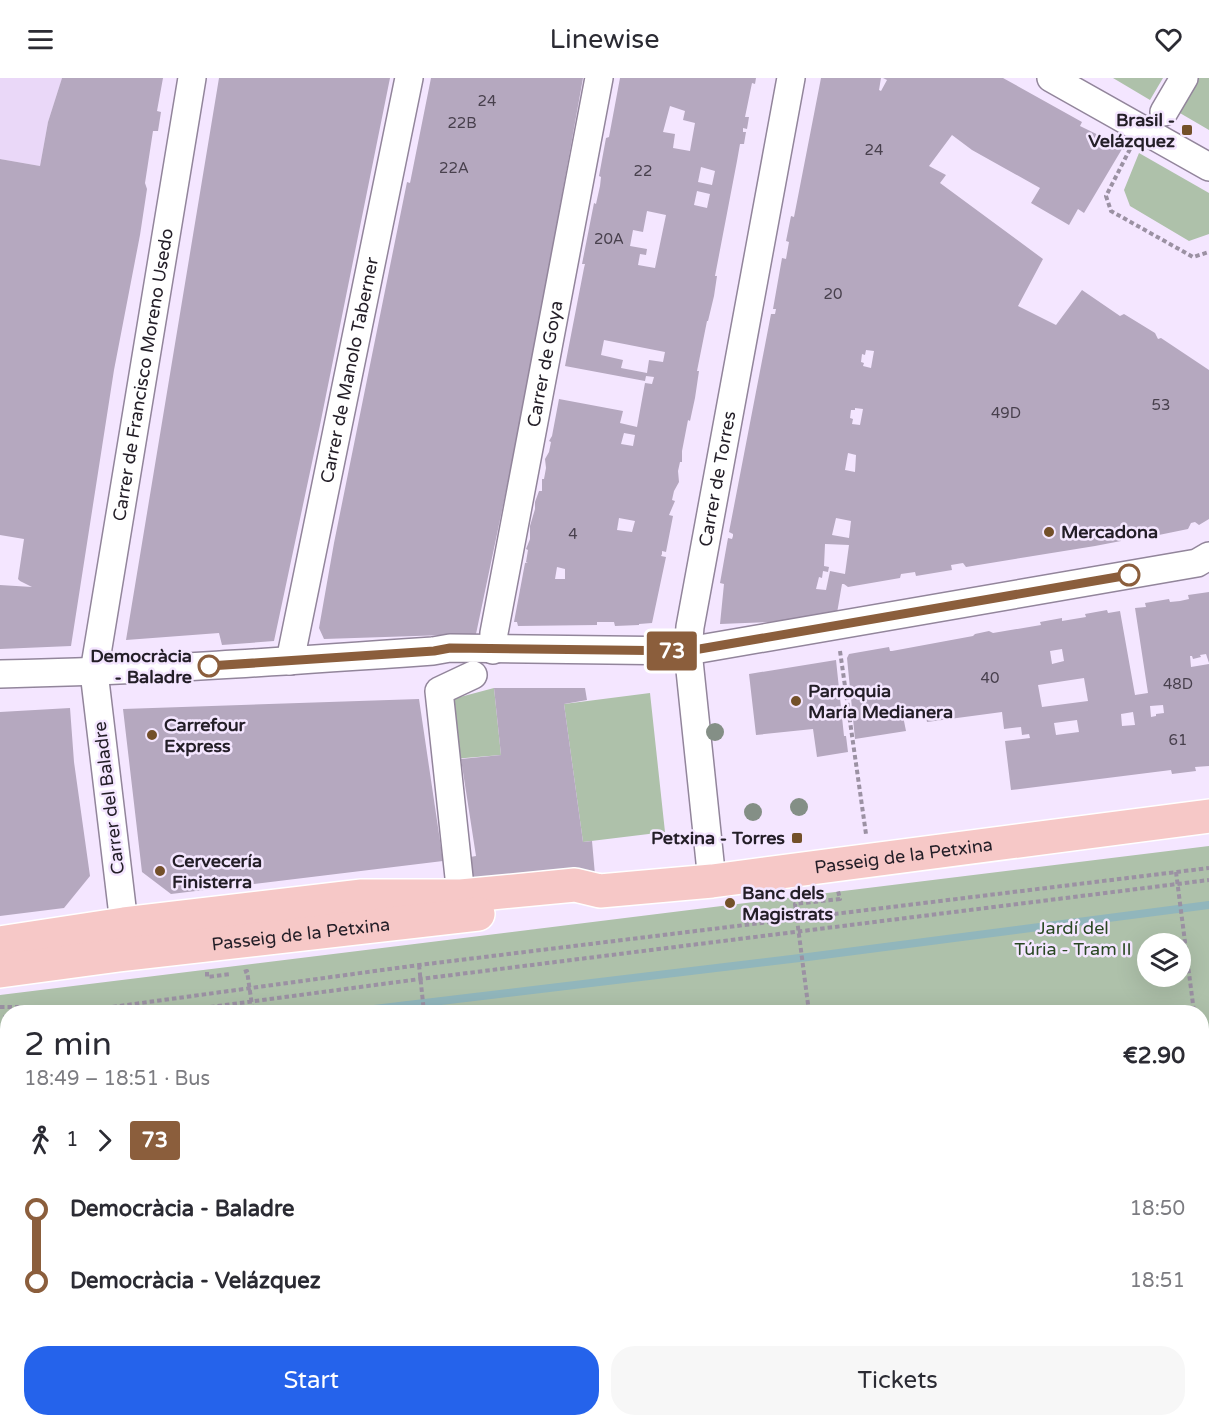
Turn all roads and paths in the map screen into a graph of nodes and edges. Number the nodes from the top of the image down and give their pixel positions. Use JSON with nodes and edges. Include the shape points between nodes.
{"nodes":[{"id":1,"x":192,"y":78,"type":"edge"},
{"id":2,"x":410,"y":78,"type":"edge"},
{"id":3,"x":599,"y":78,"type":"edge"},
{"id":4,"x":791,"y":78,"type":"edge"},
{"id":5,"x":1051,"y":78,"type":"edge"},
{"id":6,"x":1184,"y":78,"type":"edge"},
{"id":7,"x":1164,"y":112,"type":"dead end"},
{"id":8,"x":1141,"y":128,"type":"junction"},
{"id":9,"x":1209,"y":167,"type":"edge"},
{"id":10,"x":1209,"y":252,"type":"edge"},
{"id":11,"x":1209,"y":556,"type":"edge"},
{"id":12,"x":837,"y":626,"type":"junction"},
{"id":13,"x":493,"y":650,"type":"junction"},
{"id":14,"x":688,"y":651,"type":"junction"},
{"id":15,"x":290,"y":661,"type":"junction"},
{"id":16,"x":94,"y":672,"type":"junction"},
{"id":17,"x":0,"y":674,"type":"edge"},
{"id":18,"x":473,"y":675,"type":"dead end"},
{"id":19,"x":1209,"y":816,"type":"edge"},
{"id":20,"x":870,"y":860,"type":"junction"},
{"id":21,"x":1209,"y":868,"type":"edge"},
{"id":22,"x":1176,"y":872,"type":"junction"},
{"id":23,"x":1209,"y":880,"type":"edge"},
{"id":24,"x":712,"y":881,"type":"junction"},
{"id":25,"x":1177,"y":884,"type":"junction"},
{"id":26,"x":838,"y":888,"type":"dead end"},
{"id":27,"x":600,"y":891,"type":"junction"},
{"id":28,"x":461,"y":896,"type":"junction"},
{"id":29,"x":797,"y":918,"type":"junction"},
{"id":30,"x":124,"y":924,"type":"junction"},
{"id":31,"x":799,"y":931,"type":"junction"},
{"id":32,"x":0,"y":943,"type":"edge"},
{"id":33,"x":419,"y":965,"type":"junction"},
{"id":34,"x":0,"y":971,"type":"edge"},
{"id":35,"x":240,"y":972,"type":"dead end"},
{"id":36,"x":420,"y":979,"type":"junction"},
{"id":37,"x":249,"y":988,"type":"junction"},
{"id":38,"x":251,"y":1002,"type":"junction"},
{"id":39,"x":126,"y":1005,"type":"edge"},
{"id":40,"x":228,"y":1005,"type":"edge"},
{"id":41,"x":252,"y":1005,"type":"edge"},
{"id":42,"x":423,"y":1005,"type":"edge"},
{"id":43,"x":808,"y":1005,"type":"edge"},
{"id":44,"x":1193,"y":1005,"type":"edge"}],
"edges":[{"from":1,"to":16,"type":"street","name":"Carrer de Francisco Moreno Usedo"},
{"from":2,"to":15,"type":"street","name":"Carrer de Manolo Taberner"},
{"from":3,"to":13,"type":"street","name":"Carrer de Goya"},
{"from":4,"to":14,"type":"street","name":"Carrer de Torres"},
{"from":5,"to":8,"type":"street"},
{"from":6,"to":7,"type":"street"},
{"from":8,"to":9,"type":"street"},
{"from":8,"to":10,"type":"path","via":[[1106,196],[1111,211],[1193,257]]},
{"from":11,"to":12,"type":"street","via":[[1197,563]]},
{"from":12,"to":14,"type":"street"},
{"from":12,"to":20,"type":"path"},
{"from":13,"to":14,"type":"street"},
{"from":13,"to":15,"type":"street","via":[[450,648]]},
{"from":14,"to":24,"type":"street","name":"Carrer de Torres"},
{"from":15,"to":16,"type":"street"},
{"from":16,"to":17,"type":"street"},
{"from":16,"to":30,"type":"street","name":"Carrer del Baladre"},
{"from":18,"to":28,"type":"street","via":[[440,691]]},
{"from":19,"to":20,"type":"main road","name":"Passeig de la Petxina"},
{"from":20,"to":24,"type":"main road","name":"Passeig de la Petxina"},
{"from":21,"to":22,"type":"path"},
{"from":22,"to":25,"type":"path"},
{"from":22,"to":29,"type":"path"},
{"from":23,"to":25,"type":"path"},
{"from":24,"to":27,"type":"main road","name":"Passeig de la Petxina"},
{"from":25,"to":31,"type":"path"},
{"from":25,"to":44,"type":"path"},
{"from":26,"to":29,"type":"path","via":[[840,899],[795,904]]},
{"from":27,"to":28,"type":"main road","name":"Passeig de la Petxina","via":[[575,885]]},
{"from":27,"to":34,"type":"main road","name":"Passeig de la Petxina","via":[[577,903]]},
{"from":28,"to":30,"type":"main road","name":"Passeig de la Petxina","via":[[362,896]]},
{"from":29,"to":31,"type":"path"},
{"from":29,"to":33,"type":"path"},
{"from":30,"to":32,"type":"main road","name":"Passeig de la Petxina"},
{"from":31,"to":36,"type":"path"},
{"from":31,"to":43,"type":"path"},
{"from":33,"to":36,"type":"path"},
{"from":33,"to":37,"type":"path"},
{"from":35,"to":37,"type":"path","via":[[247,971]]},
{"from":36,"to":38,"type":"path"},
{"from":36,"to":42,"type":"path"},
{"from":37,"to":38,"type":"path"},
{"from":37,"to":39,"type":"path"},
{"from":38,"to":40,"type":"path"},
{"from":38,"to":41,"type":"path"}]}
